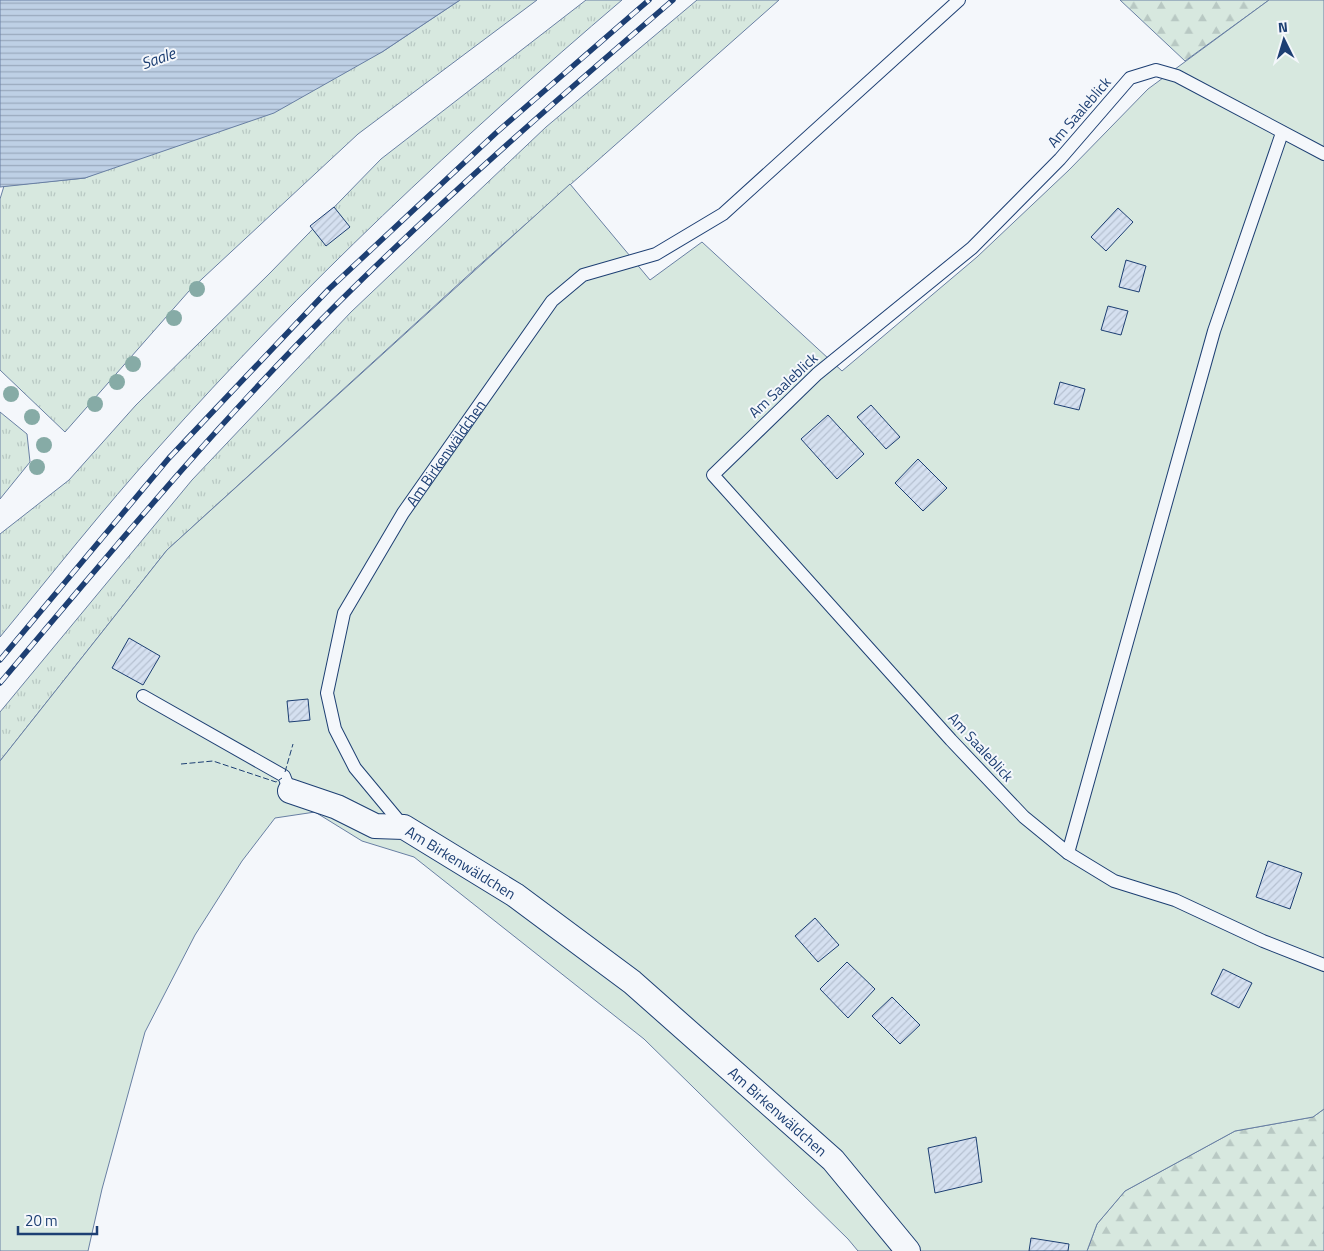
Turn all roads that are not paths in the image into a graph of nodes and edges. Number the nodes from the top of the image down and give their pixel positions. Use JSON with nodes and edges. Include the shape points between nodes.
{"nodes":[{"id":1,"x":959,"y":0,"type":"edge"},
{"id":2,"x":1282,"y":132,"type":"junction"},
{"id":3,"x":1324,"y":154,"type":"edge"},
{"id":4,"x":143,"y":696,"type":"dead end"},
{"id":5,"x":290,"y":791,"type":"joint"},
{"id":6,"x":404,"y":827,"type":"junction"},
{"id":7,"x":1068,"y":853,"type":"junction"},
{"id":8,"x":1324,"y":965,"type":"edge"},
{"id":9,"x":908,"y":1251,"type":"edge"}],
"edges":[{"from":1,"to":6,"type":"lane","name":"Am Birkenwäldchen","via":[[723,214],[656,254],[582,275],[552,301],[403,513],[344,613],[327,693],[335,729],[355,768]]},
{"from":2,"to":3,"type":"lane","name":"Am Saaleblick"},
{"from":2,"to":7,"type":"lane","via":[[1214,331]]},
{"from":2,"to":7,"type":"lane","name":"Am Saaleblick","via":[[1177,76],[1156,70],[1130,78],[1060,159],[972,248],[817,374],[712,476],[1024,817]]},
{"from":4,"to":5,"type":"lane","via":[[284,776]]},
{"from":5,"to":6,"type":"street","via":[[337,807],[375,826]]},
{"from":6,"to":9,"type":"street","name":"Am Birkenwäldchen","via":[[515,895],[632,982],[833,1160]]},
{"from":7,"to":8,"type":"lane","name":"Am Saaleblick","via":[[1114,881],[1175,900]]}]}
